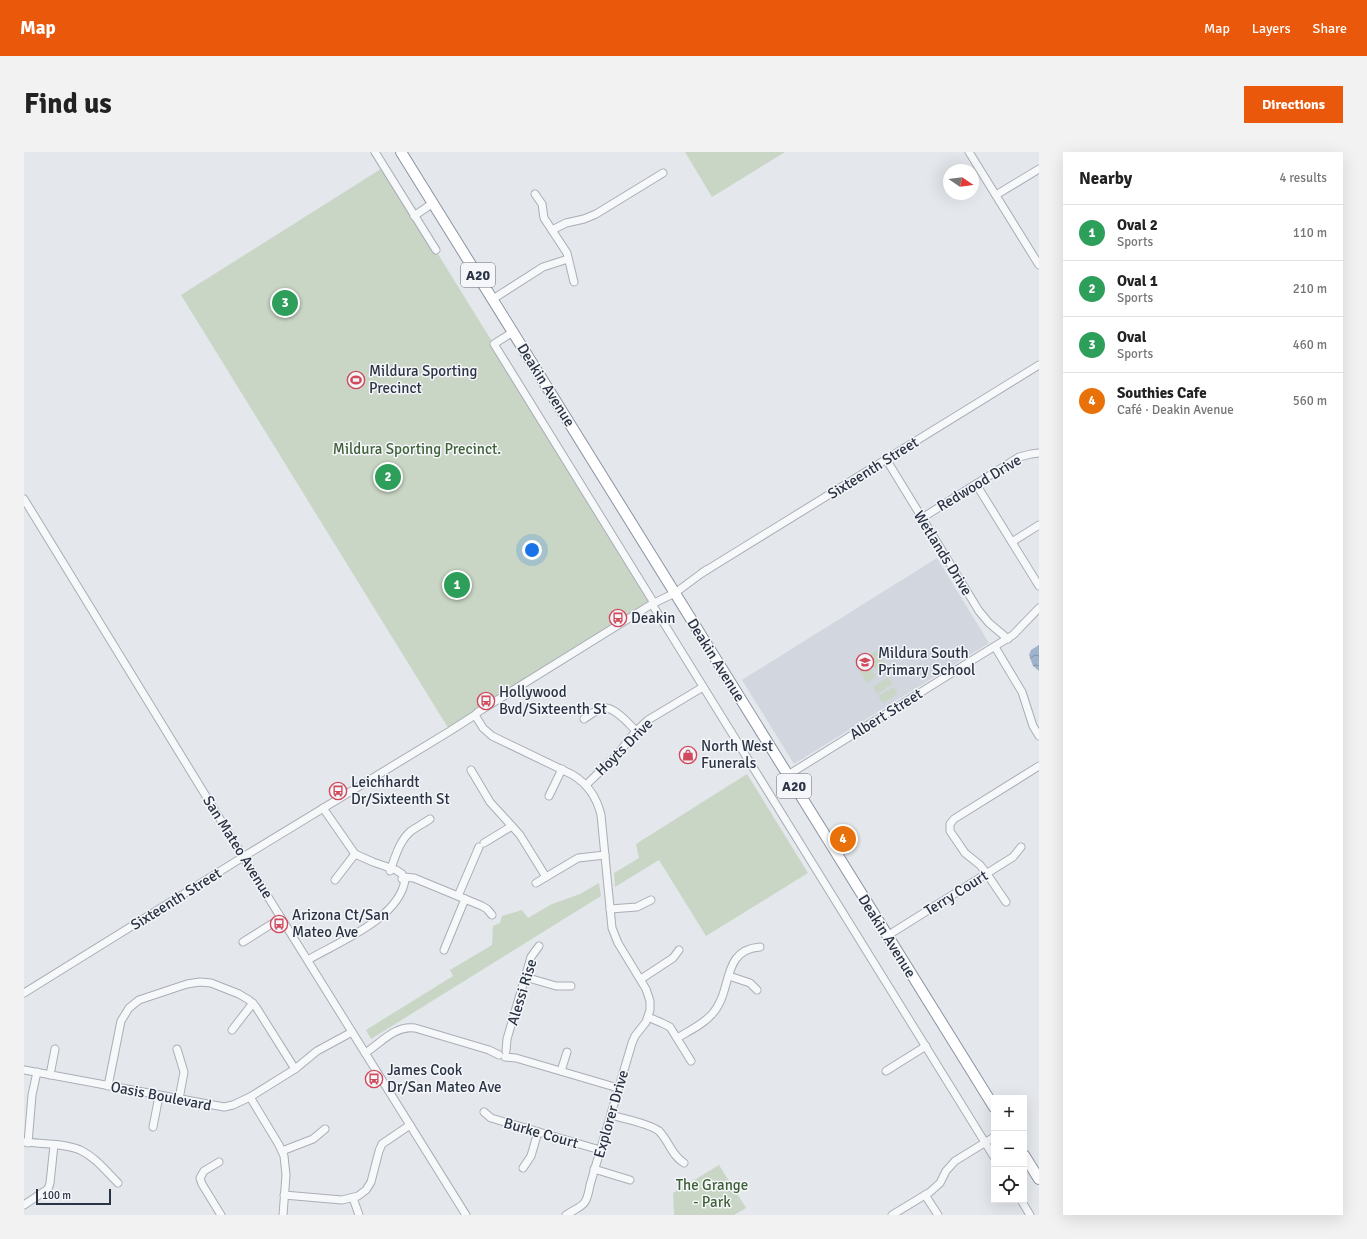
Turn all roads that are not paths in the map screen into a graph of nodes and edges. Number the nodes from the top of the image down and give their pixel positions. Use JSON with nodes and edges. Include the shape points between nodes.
{"nodes":[{"id":1,"x":375,"y":152,"type":"edge"},
{"id":2,"x":402,"y":152,"type":"edge"},
{"id":3,"x":969,"y":152,"type":"edge"},
{"id":4,"x":1039,"y":169,"type":"edge"},
{"id":5,"x":662,"y":173,"type":"dead end"},
{"id":6,"x":535,"y":194,"type":"dead end"},
{"id":7,"x":996,"y":195,"type":"junction"},
{"id":8,"x":433,"y":203,"type":"junction"},
{"id":9,"x":414,"y":216,"type":"junction"},
{"id":10,"x":552,"y":230,"type":"junction"},
{"id":11,"x":436,"y":250,"type":"dead end"},
{"id":12,"x":568,"y":259,"type":"junction"},
{"id":13,"x":1039,"y":265,"type":"edge"},
{"id":14,"x":574,"y":282,"type":"dead end"},
{"id":15,"x":493,"y":299,"type":"junction"},
{"id":16,"x":513,"y":332,"type":"junction"},
{"id":17,"x":1039,"y":365,"type":"edge"},
{"id":18,"x":1039,"y":453,"type":"edge"},
{"id":19,"x":886,"y":459,"type":"junction"},
{"id":20,"x":976,"y":484,"type":"junction"},
{"id":21,"x":24,"y":499,"type":"edge"},
{"id":22,"x":922,"y":518,"type":"junction"},
{"id":23,"x":1039,"y":525,"type":"edge"},
{"id":24,"x":1012,"y":542,"type":"junction"},
{"id":25,"x":1039,"y":586,"type":"edge"},
{"id":26,"x":673,"y":591,"type":"junction"},
{"id":27,"x":653,"y":604,"type":"junction"},
{"id":28,"x":1039,"y":608,"type":"edge"},
{"id":29,"x":1008,"y":639,"type":"junction"},
{"id":30,"x":995,"y":647,"type":"junction"},
{"id":31,"x":703,"y":687,"type":"junction"},
{"id":32,"x":476,"y":714,"type":"junction"},
{"id":33,"x":584,"y":719,"type":"dead end"},
{"id":34,"x":636,"y":731,"type":"junction"},
{"id":35,"x":1039,"y":736,"type":"edge"},
{"id":36,"x":1039,"y":766,"type":"edge"},
{"id":37,"x":562,"y":769,"type":"junction"},
{"id":38,"x":471,"y":770,"type":"dead end"},
{"id":39,"x":788,"y":775,"type":"junction"},
{"id":40,"x":586,"y":785,"type":"junction"},
{"id":41,"x":550,"y":796,"type":"dead end"},
{"id":42,"x":324,"y":807,"type":"junction"},
{"id":43,"x":430,"y":819,"type":"dead end"},
{"id":44,"x":512,"y":826,"type":"junction"},
{"id":45,"x":1021,"y":847,"type":"dead end"},
{"id":46,"x":355,"y":854,"type":"junction"},
{"id":47,"x":605,"y":855,"type":"junction"},
{"id":48,"x":243,"y":857,"type":"junction"},
{"id":49,"x":390,"y":870,"type":"junction"},
{"id":50,"x":988,"y":874,"type":"junction"},
{"id":51,"x":546,"y":877,"type":"junction"},
{"id":52,"x":403,"y":879,"type":"junction"},
{"id":53,"x":335,"y":880,"type":"dead end"},
{"id":54,"x":536,"y":883,"type":"dead end"},
{"id":55,"x":461,"y":898,"type":"junction"},
{"id":56,"x":651,"y":900,"type":"dead end"},
{"id":57,"x":1006,"y":902,"type":"dead end"},
{"id":58,"x":610,"y":910,"type":"junction"},
{"id":59,"x":492,"y":915,"type":"dead end"},
{"id":60,"x":281,"y":918,"type":"junction"},
{"id":61,"x":887,"y":936,"type":"junction"},
{"id":62,"x":243,"y":942,"type":"dead end"},
{"id":63,"x":539,"y":946,"type":"dead end"},
{"id":64,"x":760,"y":947,"type":"dead end"},
{"id":65,"x":444,"y":950,"type":"dead end"},
{"id":66,"x":679,"y":950,"type":"dead end"},
{"id":67,"x":309,"y":962,"type":"junction"},
{"id":68,"x":729,"y":976,"type":"junction"},
{"id":69,"x":526,"y":977,"type":"junction"},
{"id":70,"x":641,"y":979,"type":"junction"},
{"id":71,"x":571,"y":986,"type":"dead end"},
{"id":72,"x":757,"y":990,"type":"dead end"},
{"id":73,"x":24,"y":993,"type":"edge"},
{"id":74,"x":253,"y":1003,"type":"junction"},
{"id":75,"x":648,"y":1017,"type":"junction"},
{"id":76,"x":232,"y":1030,"type":"dead end"},
{"id":77,"x":351,"y":1030,"type":"junction"},
{"id":78,"x":677,"y":1038,"type":"junction"},
{"id":79,"x":926,"y":1046,"type":"junction"},
{"id":80,"x":55,"y":1049,"type":"dead end"},
{"id":81,"x":177,"y":1049,"type":"dead end"},
{"id":82,"x":364,"y":1051,"type":"junction"},
{"id":83,"x":567,"y":1052,"type":"dead end"},
{"id":84,"x":503,"y":1053,"type":"junction"},
{"id":85,"x":691,"y":1061,"type":"dead end"},
{"id":86,"x":295,"y":1069,"type":"junction"},
{"id":87,"x":24,"y":1070,"type":"edge"},
{"id":88,"x":561,"y":1071,"type":"junction"},
{"id":89,"x":886,"y":1071,"type":"dead end"},
{"id":90,"x":36,"y":1072,"type":"junction"},
{"id":91,"x":50,"y":1075,"type":"junction"},
{"id":92,"x":108,"y":1086,"type":"junction"},
{"id":93,"x":618,"y":1088,"type":"junction"},
{"id":94,"x":159,"y":1096,"type":"junction"},
{"id":95,"x":250,"y":1097,"type":"junction"},
{"id":96,"x":179,"y":1100,"type":"junction"},
{"id":97,"x":991,"y":1102,"type":"edge"},
{"id":98,"x":484,"y":1112,"type":"dead end"},
{"id":99,"x":610,"y":1115,"type":"junction"},
{"id":100,"x":410,"y":1125,"type":"junction"},
{"id":101,"x":153,"y":1127,"type":"dead end"},
{"id":102,"x":325,"y":1129,"type":"dead end"},
{"id":103,"x":538,"y":1132,"type":"junction"},
{"id":104,"x":991,"y":1139,"type":"edge"},
{"id":105,"x":26,"y":1142,"type":"edge"},
{"id":106,"x":985,"y":1142,"type":"junction"},
{"id":107,"x":54,"y":1145,"type":"junction"},
{"id":108,"x":600,"y":1150,"type":"junction"},
{"id":109,"x":282,"y":1151,"type":"junction"},
{"id":110,"x":991,"y":1152,"type":"edge"},
{"id":111,"x":1027,"y":1160,"type":"edge"},
{"id":112,"x":219,"y":1162,"type":"dead end"},
{"id":113,"x":684,"y":1163,"type":"dead end"},
{"id":114,"x":523,"y":1168,"type":"dead end"},
{"id":115,"x":594,"y":1169,"type":"junction"},
{"id":116,"x":1039,"y":1179,"type":"edge"},
{"id":117,"x":630,"y":1180,"type":"dead end"},
{"id":118,"x":118,"y":1183,"type":"dead end"},
{"id":119,"x":284,"y":1195,"type":"junction"},
{"id":120,"x":925,"y":1195,"type":"junction"},
{"id":121,"x":353,"y":1198,"type":"junction"},
{"id":122,"x":1023,"y":1203,"type":"edge"},
{"id":123,"x":24,"y":1206,"type":"edge"},
{"id":124,"x":568,"y":1214,"type":"edge"},
{"id":125,"x":221,"y":1215,"type":"edge"},
{"id":126,"x":283,"y":1215,"type":"edge"},
{"id":127,"x":359,"y":1215,"type":"edge"},
{"id":128,"x":466,"y":1215,"type":"edge"},
{"id":129,"x":892,"y":1215,"type":"edge"},
{"id":130,"x":938,"y":1215,"type":"edge"},
{"id":131,"x":1030,"y":1215,"type":"edge"}],
"edges":[{"from":1,"to":9,"type":"street"},
{"from":2,"to":8,"type":"highway","name":"Deakin Avenue","number":"A20"},
{"from":3,"to":7,"type":"street"},
{"from":4,"to":7,"type":"street"},
{"from":5,"to":10,"type":"street","via":[[596,214]]},
{"from":6,"to":10,"type":"street","via":[[542,204],[544,218]]},
{"from":7,"to":13,"type":"street"},
{"from":8,"to":9,"type":"street"},
{"from":8,"to":15,"type":"highway","name":"Deakin Avenue","number":"A20"},
{"from":9,"to":11,"type":"street"},
{"from":10,"to":12,"type":"street","via":[[567,253]]},
{"from":12,"to":14,"type":"street"},
{"from":12,"to":15,"type":"street","via":[[543,267]]},
{"from":15,"to":16,"type":"highway","name":"Deakin Avenue","number":"A20"},
{"from":16,"to":26,"type":"highway","name":"Deakin Avenue","number":"A20"},
{"from":16,"to":27,"type":"street","name":"Deakin Avenue","via":[[494,344]]},
{"from":17,"to":19,"type":"street","name":"Sixteenth Street"},
{"from":18,"to":20,"type":"street","name":"Redwood Drive","via":[[1019,458]]},
{"from":19,"to":22,"type":"street","name":"Wetlands Drive"},
{"from":19,"to":26,"type":"street","name":"Sixteenth Street"},
{"from":20,"to":22,"type":"street","name":"Redwood Drive"},
{"from":20,"to":24,"type":"street"},
{"from":21,"to":48,"type":"street","name":"San Mateo Avenue"},
{"from":22,"to":29,"type":"street","name":"Wetlands Drive","via":[[984,619]]},
{"from":23,"to":24,"type":"street"},
{"from":24,"to":25,"type":"street"},
{"from":26,"to":27,"type":"street","name":"Sixteenth Street"},
{"from":26,"to":39,"type":"highway","name":"Deakin Avenue","number":"A20"},
{"from":27,"to":31,"type":"street","name":"Deakin Avenue"},
{"from":27,"to":32,"type":"street","name":"Sixteenth Street"},
{"from":28,"to":29,"type":"street","name":"Albert Street"},
{"from":29,"to":30,"type":"street","name":"Albert Street"},
{"from":30,"to":35,"type":"street","via":[[1022,692]]},
{"from":30,"to":39,"type":"street","name":"Albert Street"},
{"from":31,"to":34,"type":"street","name":"Hoyts Drive","via":[[648,720]]},
{"from":31,"to":79,"type":"street","name":"Deakin Avenue"},
{"from":32,"to":37,"type":"street","via":[[483,728],[496,738]]},
{"from":32,"to":42,"type":"street","name":"Sixteenth Street"},
{"from":33,"to":34,"type":"street","via":[[600,709],[608,708]]},
{"from":34,"to":40,"type":"street","name":"Hoyts Drive","via":[[621,751]]},
{"from":36,"to":50,"type":"street","via":[[954,819],[950,824],[950,831],[963,850]]},
{"from":37,"to":40,"type":"street"},
{"from":37,"to":41,"type":"street"},
{"from":38,"to":44,"type":"street","via":[[490,802]]},
{"from":39,"to":61,"type":"highway","name":"Deakin Avenue","number":"A20"},
{"from":40,"to":47,"type":"street","via":[[600,808]]},
{"from":42,"to":46,"type":"street"},
{"from":42,"to":48,"type":"street","name":"Sixteenth Street"},
{"from":43,"to":49,"type":"street","via":[[411,831],[402,842]]},
{"from":44,"to":51,"type":"street"},
{"from":44,"to":55,"type":"street","via":[[481,845]]},
{"from":45,"to":50,"type":"street","name":"Terry Court","via":[[1014,857]]},
{"from":46,"to":49,"type":"street"},
{"from":46,"to":53,"type":"street"},
{"from":47,"to":51,"type":"street","via":[[578,858]]},
{"from":47,"to":58,"type":"street"},
{"from":48,"to":60,"type":"street","name":"San Mateo Avenue"},
{"from":48,"to":73,"type":"street","name":"Sixteenth Street"},
{"from":49,"to":52,"type":"street"},
{"from":50,"to":57,"type":"street"},
{"from":50,"to":61,"type":"street","name":"Terry Court"},
{"from":51,"to":54,"type":"street"},
{"from":52,"to":55,"type":"street","via":[[414,878]]},
{"from":52,"to":67,"type":"street","via":[[404,886],[390,910]]},
{"from":55,"to":59,"type":"street","via":[[482,906]]},
{"from":55,"to":65,"type":"street"},
{"from":56,"to":58,"type":"street","via":[[637,907]]},
{"from":58,"to":70,"type":"street","via":[[615,936]]},
{"from":60,"to":62,"type":"street"},
{"from":60,"to":67,"type":"street","name":"San Mateo Avenue"},
{"from":61,"to":97,"type":"highway","name":"Deakin Avenue","number":"A20"},
{"from":63,"to":69,"type":"street","name":"Alessi Rise","via":[[531,957]]},
{"from":64,"to":68,"type":"street","via":[[739,954],[733,962]]},
{"from":66,"to":70,"type":"street","via":[[673,958]]},
{"from":67,"to":77,"type":"street","name":"San Mateo Avenue"},
{"from":68,"to":72,"type":"street","via":[[750,983]]},
{"from":68,"to":78,"type":"street","via":[[714,1013]]},
{"from":69,"to":71,"type":"street","via":[[556,986]]},
{"from":69,"to":84,"type":"street","name":"Alessi Rise"},
{"from":70,"to":75,"type":"street","via":[[650,1001]]},
{"from":74,"to":76,"type":"street"},
{"from":74,"to":86,"type":"street"},
{"from":74,"to":92,"type":"street","via":[[217,985],[200,982],[139,1000],[129,1008],[121,1021]]},
{"from":75,"to":78,"type":"street","via":[[667,1025]]},
{"from":75,"to":93,"type":"street","name":"Explorer Drive","via":[[632,1043]]},
{"from":77,"to":82,"type":"street","name":"San Mateo Avenue"},
{"from":77,"to":86,"type":"street","name":"Oasis Boulevard","via":[[313,1054]]},
{"from":78,"to":85,"type":"street"},
{"from":79,"to":89,"type":"street"},
{"from":79,"to":106,"type":"street","name":"Deakin Avenue"},
{"from":80,"to":91,"type":"street"},
{"from":81,"to":96,"type":"street","via":[[184,1072]]},
{"from":82,"to":84,"type":"street","via":[[399,1029],[411,1028]]},
{"from":82,"to":100,"type":"street","name":"San Mateo Avenue"},
{"from":83,"to":88,"type":"street"},
{"from":84,"to":88,"type":"street"},
{"from":86,"to":95,"type":"street","name":"Oasis Boulevard"},
{"from":87,"to":90,"type":"street","name":"Oasis Boulevard"},
{"from":88,"to":93,"type":"street"},
{"from":90,"to":91,"type":"street","name":"Oasis Boulevard"},
{"from":90,"to":105,"type":"street"},
{"from":91,"to":92,"type":"street","name":"Oasis Boulevard"},
{"from":92,"to":94,"type":"street","name":"Oasis Boulevard"},
{"from":93,"to":99,"type":"street","name":"Explorer Drive"},
{"from":94,"to":96,"type":"street","name":"Oasis Boulevard"},
{"from":94,"to":101,"type":"street"},
{"from":95,"to":96,"type":"street","name":"Oasis Boulevard","via":[[224,1107]]},
{"from":95,"to":109,"type":"street"},
{"from":98,"to":103,"type":"street","name":"Burke Court","via":[[491,1118]]},
{"from":99,"to":108,"type":"street","name":"Explorer Drive"},
{"from":99,"to":113,"type":"street","via":[[656,1129]]},
{"from":100,"to":121,"type":"street","via":[[382,1144],[371,1182],[363,1193]]},
{"from":100,"to":128,"type":"street","name":"San Mateo Avenue"},
{"from":102,"to":109,"type":"street","via":[[313,1139]]},
{"from":103,"to":108,"type":"street","name":"Burke Court"},
{"from":103,"to":114,"type":"street","via":[[529,1161]]},
{"from":104,"to":106,"type":"street"},
{"from":105,"to":107,"type":"street"},
{"from":106,"to":110,"type":"street","name":"Deakin Avenue"},
{"from":106,"to":120,"type":"street","via":[[955,1161],[935,1188]]},
{"from":107,"to":118,"type":"street","via":[[73,1148],[87,1154]]},
{"from":107,"to":123,"type":"street","via":[[48,1189]]},
{"from":108,"to":115,"type":"street","name":"Explorer Drive"},
{"from":109,"to":119,"type":"street","via":[[286,1168]]},
{"from":111,"to":116,"type":"highway"},
{"from":112,"to":125,"type":"street","via":[[204,1171],[200,1178]]},
{"from":115,"to":117,"type":"street"},
{"from":115,"to":124,"type":"street","name":"Explorer Drive","via":[[582,1201]]},
{"from":119,"to":121,"type":"street","via":[[342,1200]]},
{"from":119,"to":126,"type":"street"},
{"from":120,"to":129,"type":"street"},
{"from":120,"to":130,"type":"street"},
{"from":121,"to":127,"type":"street"},
{"from":122,"to":131,"type":"street"}]}
